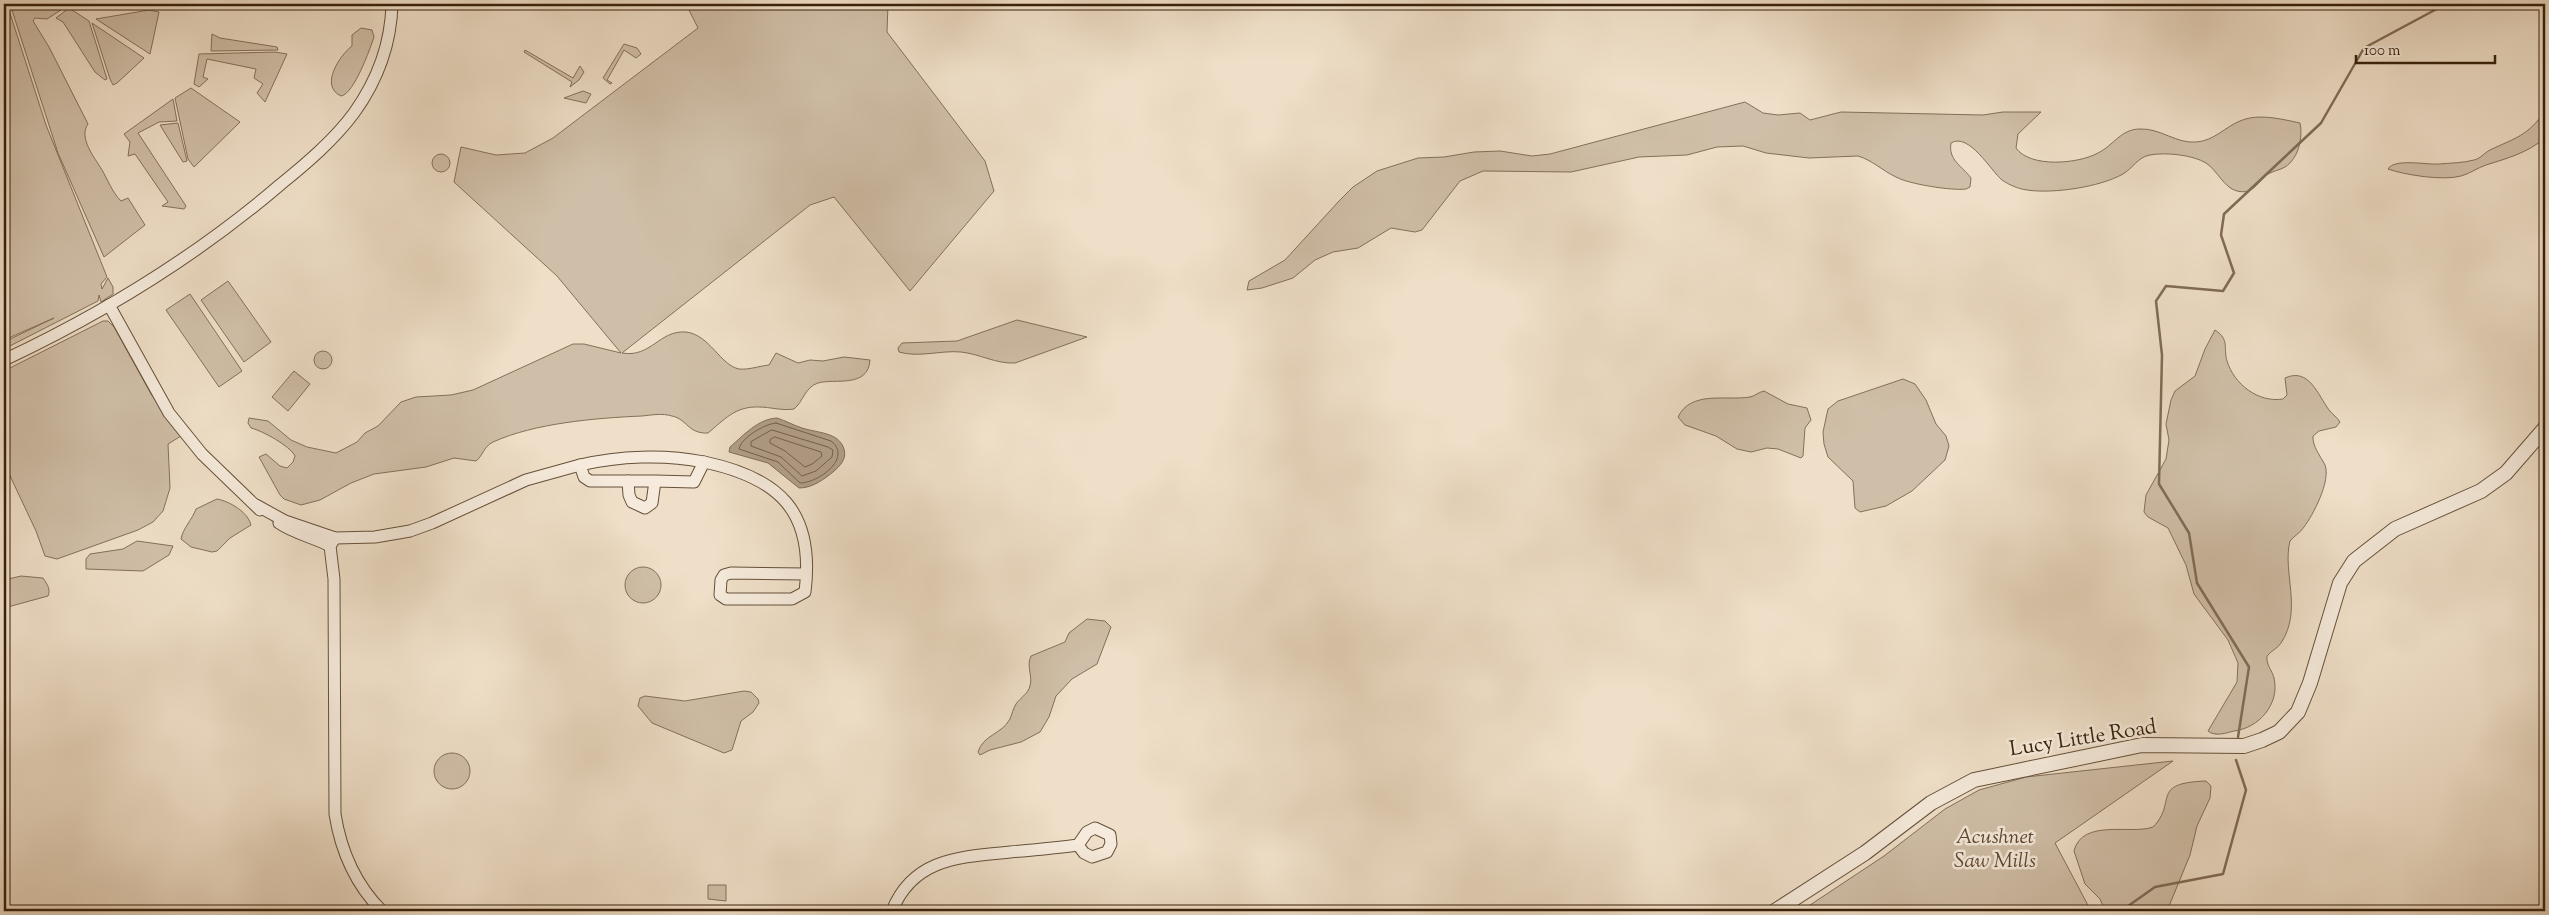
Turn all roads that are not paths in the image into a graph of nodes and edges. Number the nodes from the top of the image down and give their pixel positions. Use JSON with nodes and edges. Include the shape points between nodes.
{"nodes":[{"id":1,"x":392,"y":4,"type":"edge"},
{"id":2,"x":109,"y":305,"type":"junction"},
{"id":3,"x":4,"y":360,"type":"edge"},
{"id":4,"x":2545,"y":428,"type":"edge"},
{"id":5,"x":704,"y":462,"type":"junction"},
{"id":6,"x":580,"y":465,"type":"junction"},
{"id":7,"x":656,"y":480,"type":"junction"},
{"id":8,"x":628,"y":481,"type":"junction"},
{"id":9,"x":332,"y":542,"type":"junction"},
{"id":10,"x":806,"y":574,"type":"junction"},
{"id":11,"x":1078,"y":845,"type":"dead end"},
{"id":12,"x":382,"y":911,"type":"edge"},
{"id":13,"x":892,"y":911,"type":"edge"},
{"id":14,"x":1775,"y":911,"type":"edge"}],
"edges":[{"from":1,"to":2,"type":"street","via":[[389,33],[379,66],[361,103],[343,127],[297,171],[223,231]]},
{"from":2,"to":3,"type":"street"},
{"from":2,"to":9,"type":"street","via":[[169,412],[202,454],[264,513],[282,525]]},
{"from":4,"to":14,"type":"street","name":"Lucy Little Road","via":[[2513,467],[2494,482],[2395,529],[2354,562],[2340,583],[2298,712],[2279,732],[2244,746],[2142,745],[1974,780],[1931,803],[1865,853]]},
{"from":5,"to":6,"type":"street","via":[[625,458]]},
{"from":5,"to":7,"type":"street","via":[[694,482]]},
{"from":5,"to":10,"type":"street","via":[[756,478],[784,498],[801,526]]},
{"from":6,"to":8,"type":"street","via":[[584,477],[590,480]]},
{"from":6,"to":9,"type":"street","via":[[526,480],[410,531]]},
{"from":7,"to":8,"type":"street"},
{"from":7,"to":8,"type":"street","via":[[652,503],[645,508],[632,502],[628,495]]},
{"from":9,"to":12,"type":"street","via":[[335,814],[349,865],[370,899]]},
{"from":10,"to":10,"type":"street","via":[[731,573],[721,580],[720,595],[734,600],[792,599],[805,592]]},
{"from":11,"to":13,"type":"street","via":[[975,855],[935,864],[911,880]]}]}
